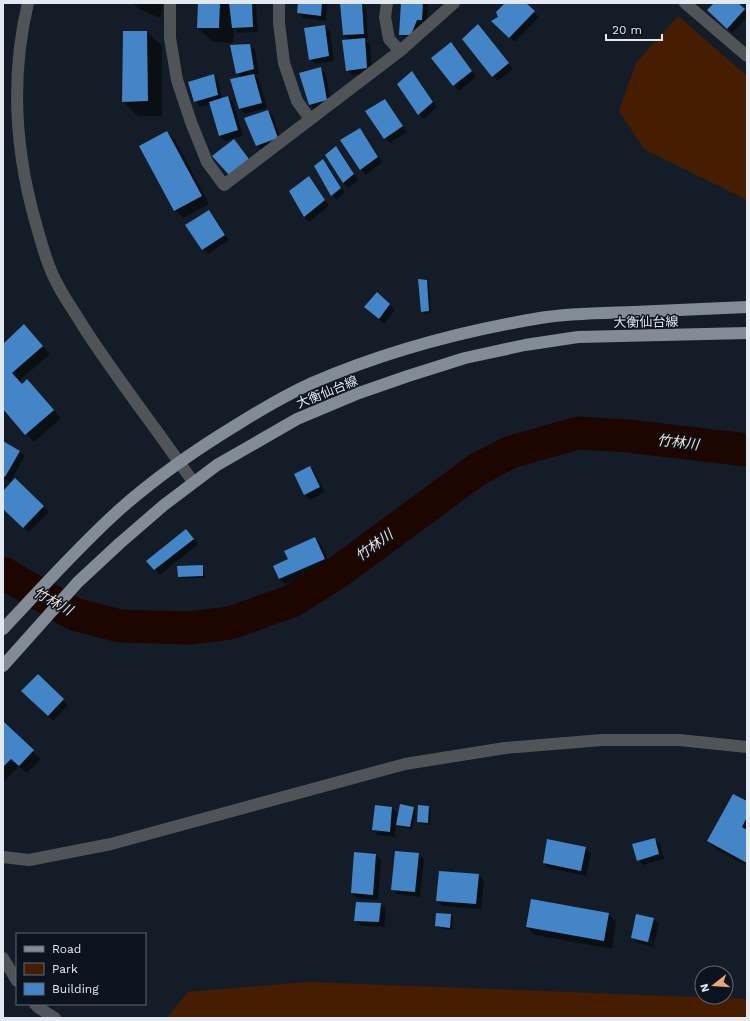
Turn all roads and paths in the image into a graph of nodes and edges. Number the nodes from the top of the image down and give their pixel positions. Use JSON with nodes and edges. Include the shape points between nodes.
{"nodes":[{"id":1,"x":28,"y":3,"type":"edge"},
{"id":2,"x":170,"y":3,"type":"edge"},
{"id":3,"x":279,"y":3,"type":"edge"},
{"id":4,"x":386,"y":3,"type":"edge"},
{"id":5,"x":454,"y":3,"type":"edge"},
{"id":6,"x":685,"y":3,"type":"edge"},
{"id":7,"x":400,"y":51,"type":"junction"},
{"id":8,"x":747,"y":56,"type":"edge"},
{"id":9,"x":310,"y":119,"type":"junction"},
{"id":10,"x":747,"y":307,"type":"edge"},
{"id":11,"x":747,"y":333,"type":"edge"},
{"id":12,"x":178,"y":461,"type":"junction"},
{"id":13,"x":192,"y":482,"type":"junction"},
{"id":14,"x":3,"y":629,"type":"edge"},
{"id":15,"x":3,"y":666,"type":"edge"},
{"id":16,"x":747,"y":747,"type":"edge"},
{"id":17,"x":3,"y":857,"type":"edge"},
{"id":18,"x":3,"y":958,"type":"edge"},
{"id":19,"x":16,"y":979,"type":"edge"},
{"id":20,"x":36,"y":1005,"type":"edge"},
{"id":21,"x":55,"y":1018,"type":"edge"}],
"edges":[{"from":1,"to":12,"type":"street","via":[[16,85],[18,137],[28,196],[42,247],[58,287],[105,360]]},
{"from":2,"to":9,"type":"street","via":[[170,38],[177,80],[207,162],[224,185]]},
{"from":3,"to":9,"type":"street","via":[[284,63],[297,102]]},
{"from":4,"to":7,"type":"street","via":[[385,17],[389,38]]},
{"from":5,"to":7,"type":"street"},
{"from":6,"to":8,"type":"street"},
{"from":7,"to":9,"type":"street"},
{"from":10,"to":12,"type":"main road","name":"大衡仙台線","via":[[588,313],[541,318],[410,348],[359,364],[311,384],[263,408]]},
{"from":11,"to":13,"type":"main road","name":"大衡仙台線","via":[[578,337],[465,358],[373,388],[297,419]]},
{"from":12,"to":13,"type":"street"},
{"from":12,"to":14,"type":"main road","name":"大衡仙台線","via":[[117,511]]},
{"from":13,"to":15,"type":"main road","name":"大衡仙台線","via":[[78,582]]},
{"from":16,"to":17,"type":"street","via":[[679,740],[602,740],[505,748],[405,764],[111,844],[29,860]]},
{"from":18,"to":19,"type":"street"},
{"from":20,"to":21,"type":"street"}]}
